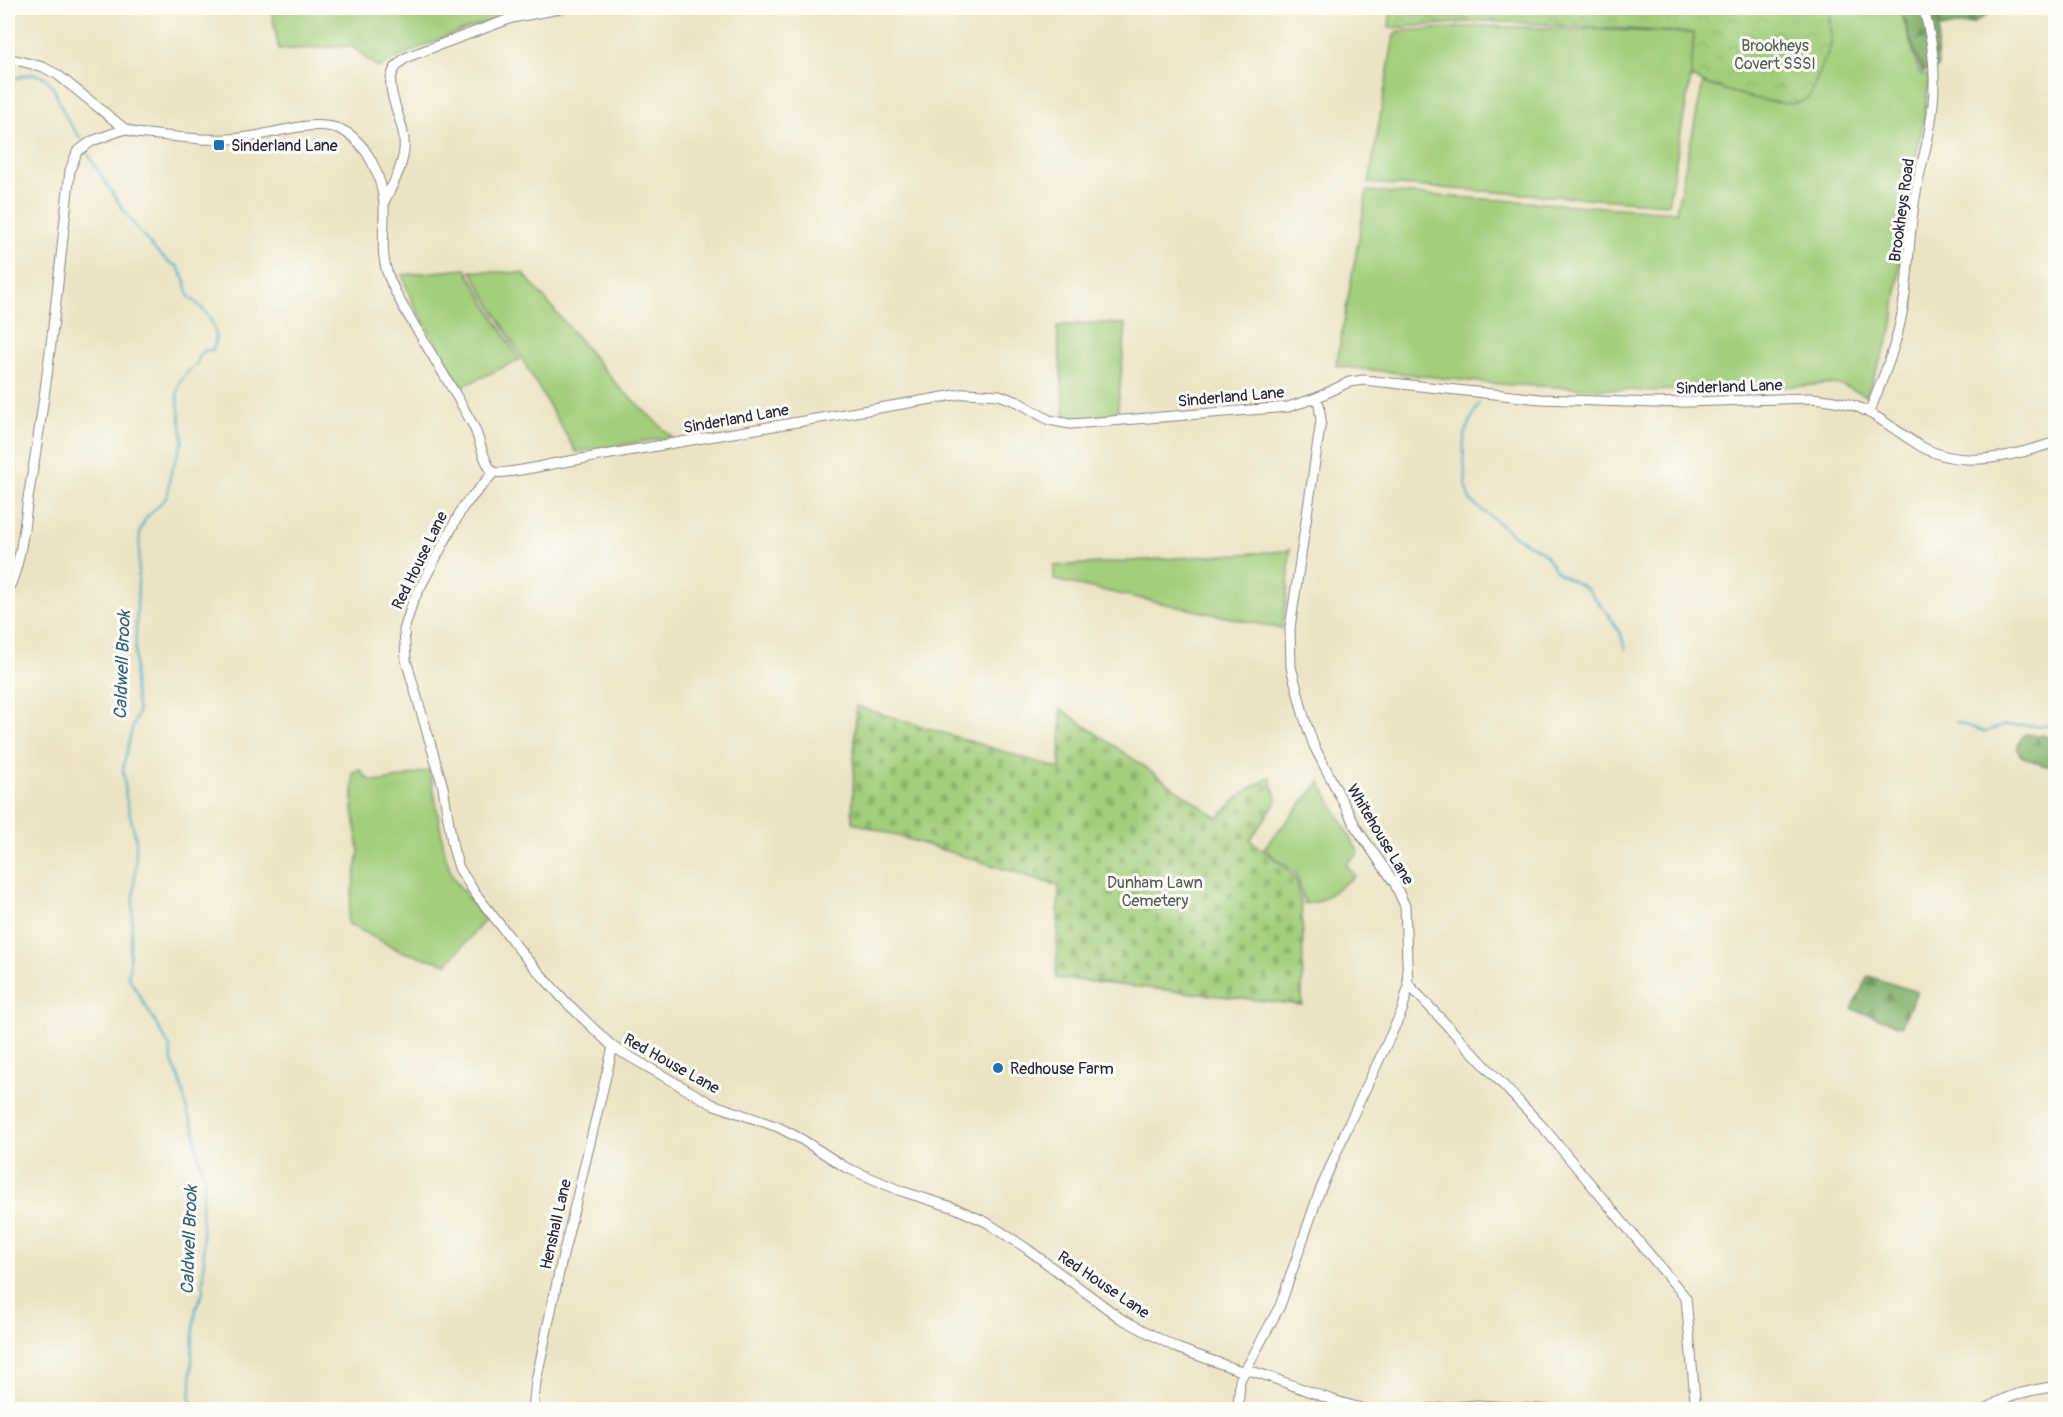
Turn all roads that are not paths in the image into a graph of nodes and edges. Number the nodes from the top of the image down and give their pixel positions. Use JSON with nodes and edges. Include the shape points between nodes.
{"nodes":[{"id":1,"x":564,"y":8,"type":"edge"},
{"id":2,"x":1923,"y":8,"type":"edge"},
{"id":3,"x":8,"y":58,"type":"edge"},
{"id":4,"x":125,"y":129,"type":"junction"},
{"id":5,"x":384,"y":202,"type":"junction"},
{"id":6,"x":1316,"y":398,"type":"junction"},
{"id":7,"x":1869,"y":413,"type":"junction"},
{"id":8,"x":2055,"y":442,"type":"edge"},
{"id":9,"x":494,"y":472,"type":"junction"},
{"id":10,"x":8,"y":590,"type":"edge"},
{"id":11,"x":1408,"y":985,"type":"junction"},
{"id":12,"x":613,"y":1047,"type":"junction"},
{"id":13,"x":1244,"y":1371,"type":"junction"},
{"id":14,"x":2055,"y":1386,"type":"edge"},
{"id":15,"x":533,"y":1410,"type":"edge"},
{"id":16,"x":1238,"y":1410,"type":"edge"},
{"id":17,"x":1371,"y":1410,"type":"edge"},
{"id":18,"x":1414,"y":1410,"type":"edge"},
{"id":19,"x":1555,"y":1410,"type":"edge"},
{"id":20,"x":1696,"y":1410,"type":"edge"},
{"id":21,"x":1986,"y":1410,"type":"edge"}],
"edges":[{"from":1,"to":5,"type":"street","via":[[512,18],[398,63],[390,78],[390,88],[403,128],[404,152]]},
{"from":2,"to":7,"type":"street","name":"Brookheys Road","via":[[1935,62],[1934,94],[1914,203],[1902,313],[1892,354]]},
{"from":3,"to":4,"type":"street","via":[[58,75]]},
{"from":4,"to":5,"type":"street","via":[[211,139],[320,126],[342,130],[370,158]]},
{"from":4,"to":10,"type":"street","via":[[84,146],[77,152],[70,170],[36,450]]},
{"from":5,"to":9,"type":"street","via":[[383,249],[387,272],[466,413]]},
{"from":6,"to":7,"type":"street","name":"Sinderland Lane","via":[[1349,382],[1374,380],[1540,399],[1655,403],[1810,398],[1836,400]]},
{"from":6,"to":9,"type":"street","name":"Sinderland Lane","via":[[1277,409],[1070,423],[1049,420],[999,395],[967,393]]},
{"from":6,"to":11,"type":"street","name":"Whitehouse Lane","via":[[1321,421],[1290,628],[1292,667],[1314,746],[1357,830],[1394,882],[1405,906]]},
{"from":7,"to":8,"type":"street","name":"Sinderland Lane","via":[[1923,448],[1955,458],[1998,458]]},
{"from":9,"to":12,"type":"street","name":"Red House Lane","via":[[463,507],[413,601],[404,630],[406,660],[443,787],[459,868],[526,958]]},
{"from":11,"to":13,"type":"street","name":"Whitehouse Lane","via":[[1402,1011],[1319,1193],[1280,1306]]},
{"from":11,"to":20,"type":"street","via":[[1544,1127],[1686,1298]]},
{"from":12,"to":13,"type":"street","name":"Red House Lane","via":[[712,1104],[778,1127],[845,1167],[986,1222],[1120,1318],[1177,1348]]},
{"from":12,"to":15,"type":"street","name":"Henshall Lane","via":[[560,1268]]},
{"from":13,"to":16,"type":"street","name":"Whitehouse Lane"},
{"from":13,"to":17,"type":"street","name":"Red House Lane"},
{"from":14,"to":21,"type":"street","via":[[2018,1393]]},
{"from":18,"to":19,"type":"street","via":[[1478,1405]]}]}
